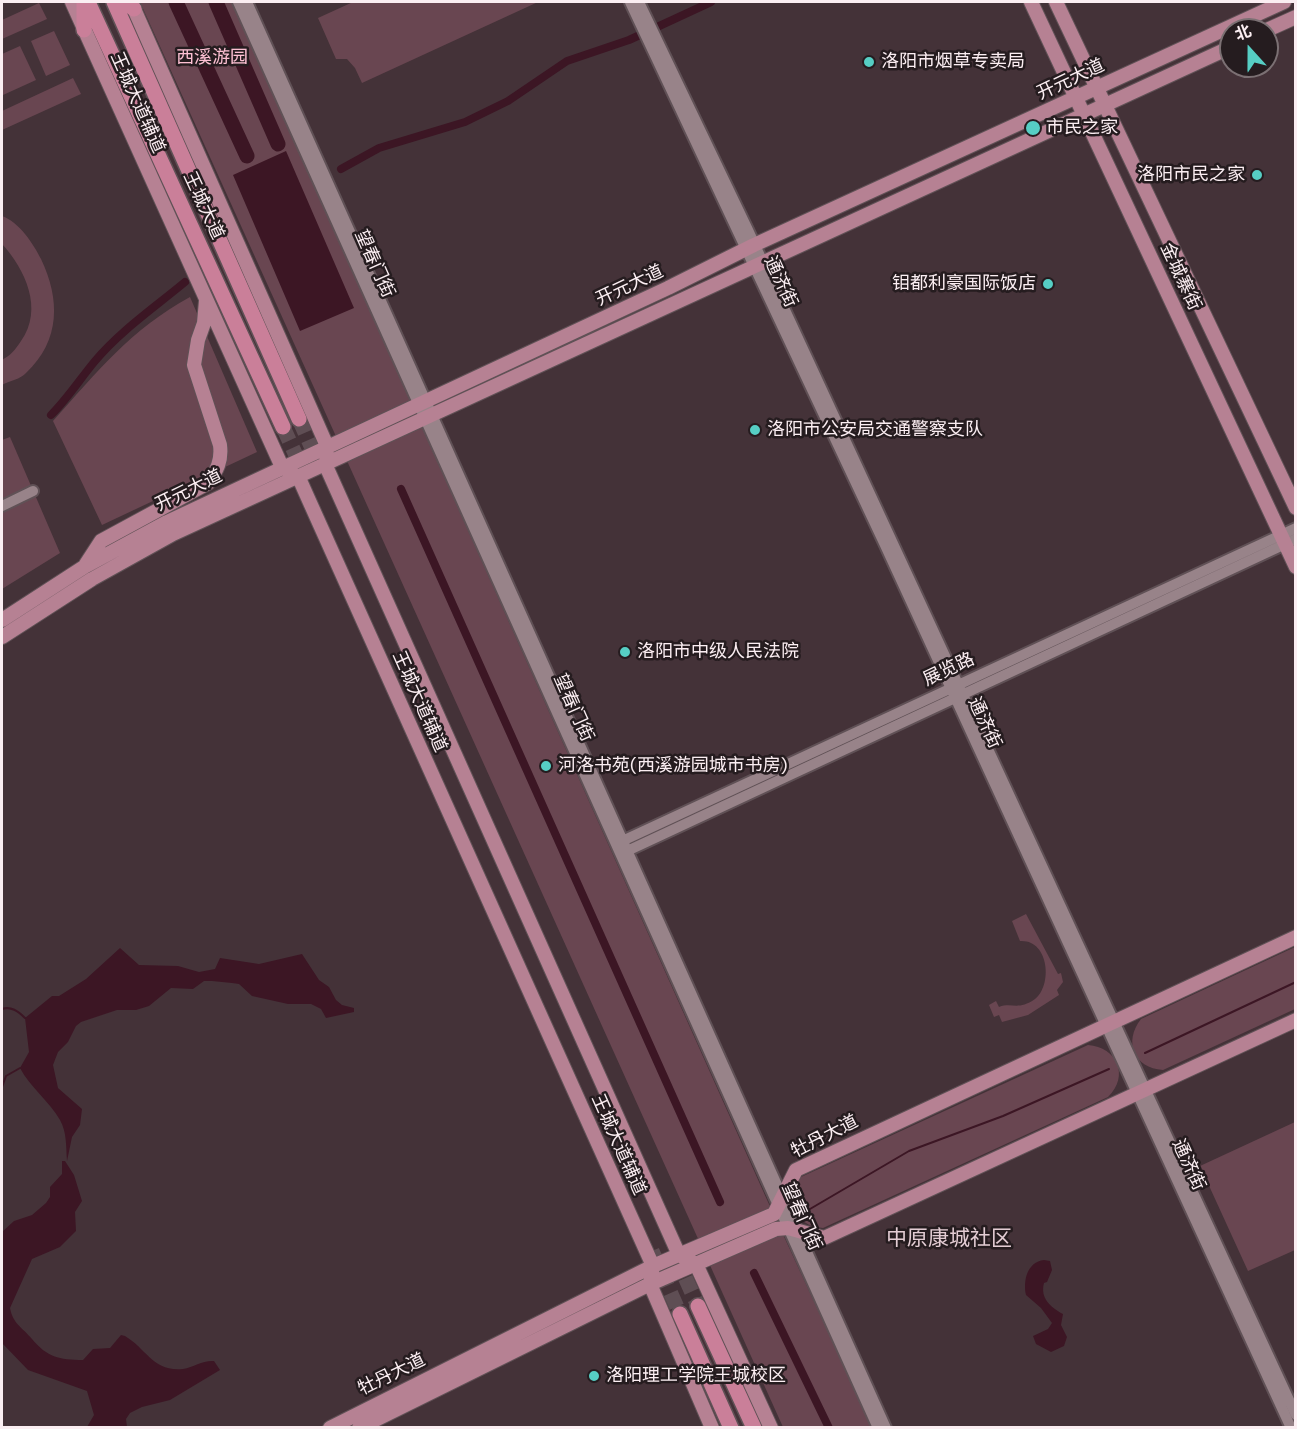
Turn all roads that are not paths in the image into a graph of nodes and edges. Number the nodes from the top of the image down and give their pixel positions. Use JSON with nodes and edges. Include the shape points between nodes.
{"nodes":[{"id":1,"x":72,"y":2,"type":"edge"},
{"id":2,"x":86,"y":2,"type":"edge"},
{"id":3,"x":114,"y":2,"type":"edge"},
{"id":4,"x":238,"y":2,"type":"edge"},
{"id":5,"x":247,"y":2,"type":"edge"},
{"id":6,"x":1031,"y":2,"type":"edge"},
{"id":7,"x":1056,"y":2,"type":"edge"},
{"id":8,"x":1284,"y":2,"type":"edge"},
{"id":9,"x":635,"y":3,"type":"edge"},
{"id":10,"x":130,"y":4,"type":"edge"},
{"id":11,"x":1296,"y":17,"type":"edge"},
{"id":12,"x":1279,"y":25,"type":"edge"},
{"id":13,"x":84,"y":30,"type":"junction"},
{"id":14,"x":1219,"y":53,"type":"edge"},
{"id":15,"x":1096,"y":89,"type":"junction"},
{"id":16,"x":1076,"y":98,"type":"junction"},
{"id":17,"x":1105,"y":106,"type":"junction"},
{"id":18,"x":1084,"y":116,"type":"junction"},
{"id":19,"x":750,"y":247,"type":"junction"},
{"id":20,"x":758,"y":264,"type":"junction"},
{"id":21,"x":206,"y":299,"type":"junction"},
{"id":22,"x":423,"y":403,"type":"junction"},
{"id":23,"x":430,"y":418,"type":"junction"},
{"id":24,"x":299,"y":419,"type":"tunnel mouth"},
{"id":25,"x":283,"y":427,"type":"tunnel mouth"},
{"id":26,"x":327,"y":446,"type":"junction"},
{"id":27,"x":326,"y":466,"type":"junction"},
{"id":28,"x":282,"y":467,"type":"junction"},
{"id":29,"x":299,"y":478,"type":"junction"},
{"id":30,"x":33,"y":491,"type":"dead end"},
{"id":31,"x":2,"y":506,"type":"edge"},
{"id":32,"x":1296,"y":508,"type":"edge"},
{"id":33,"x":1296,"y":528,"type":"edge"},
{"id":34,"x":1287,"y":540,"type":"edge"},
{"id":35,"x":84,"y":567,"type":"junction"},
{"id":36,"x":1296,"y":567,"type":"edge"},
{"id":37,"x":2,"y":620,"type":"edge"},
{"id":38,"x":2,"y":637,"type":"edge"},
{"id":39,"x":956,"y":691,"type":"junction"},
{"id":40,"x":623,"y":847,"type":"junction"},
{"id":41,"x":1296,"y":936,"type":"edge"},
{"id":42,"x":1296,"y":1020,"type":"edge"},
{"id":43,"x":1110,"y":1023,"type":"junction"},
{"id":44,"x":1141,"y":1092,"type":"junction"},
{"id":45,"x":781,"y":1202,"type":"junction"},
{"id":46,"x":793,"y":1229,"type":"junction"},
{"id":47,"x":679,"y":1255,"type":"junction"},
{"id":48,"x":696,"y":1264,"type":"junction"},
{"id":49,"x":653,"y":1266,"type":"junction"},
{"id":50,"x":650,"y":1284,"type":"junction"},
{"id":51,"x":698,"y":1306,"type":"tunnel mouth"},
{"id":52,"x":680,"y":1314,"type":"tunnel mouth"},
{"id":53,"x":1296,"y":1414,"type":"edge"},
{"id":54,"x":365,"y":1422,"type":"edge"},
{"id":55,"x":330,"y":1428,"type":"edge"},
{"id":56,"x":712,"y":1428,"type":"edge"},
{"id":57,"x":731,"y":1428,"type":"edge"},
{"id":58,"x":754,"y":1428,"type":"edge"},
{"id":59,"x":771,"y":1428,"type":"edge"},
{"id":60,"x":878,"y":1428,"type":"edge"},
{"id":61,"x":886,"y":1428,"type":"edge"},
{"id":62,"x":1291,"y":1428,"type":"edge"}],
"edges":[{"from":1,"to":13,"type":"main road","name":"王城大道辅道"},
{"from":2,"to":13,"type":"highway"},
{"from":2,"to":25,"type":"highway","name":"王城大道"},
{"from":3,"to":24,"type":"highway","name":"王城大道"},
{"from":4,"to":22,"type":"street","name":"望春门街"},
{"from":5,"to":22,"type":"street","name":"望春门街"},
{"from":6,"to":16,"type":"main road","name":"金城寨街"},
{"from":7,"to":15,"type":"main road","name":"金城寨街"},
{"from":8,"to":15,"type":"main road","name":"开元大道"},
{"from":9,"to":19,"type":"street","name":"通济街"},
{"from":10,"to":26,"type":"main road","name":"王城大道辅道"},
{"from":11,"to":12,"type":"main road"},
{"from":13,"to":21,"type":"main road","name":"王城大道辅道"},
{"from":14,"to":17,"type":"main road","name":"开元大道"},
{"from":15,"to":16,"type":"main road","name":"开元大道"},
{"from":15,"to":17,"type":"main road","name":"金城寨街"},
{"from":16,"to":18,"type":"main road","name":"金城寨街"},
{"from":16,"to":19,"type":"main road","name":"开元大道"},
{"from":17,"to":18,"type":"main road","name":"开元大道"},
{"from":17,"to":32,"type":"main road","name":"金城寨街"},
{"from":18,"to":20,"type":"main road","name":"开元大道"},
{"from":18,"to":34,"type":"main road","name":"金城寨街"},
{"from":19,"to":20,"type":"street","name":"通济街"},
{"from":19,"to":22,"type":"main road","name":"开元大道"},
{"from":20,"to":23,"type":"main road","name":"开元大道"},
{"from":20,"to":39,"type":"street","name":"通济街"},
{"from":21,"to":28,"type":"main road","name":"王城大道辅道"},
{"from":21,"to":35,"type":"main road","via":[[194,365],[220,445],[222,458],[218,468],[208,483],[101,541]]},
{"from":22,"to":23,"type":"street","name":"望春门街"},
{"from":22,"to":26,"type":"main road","name":"开元大道"},
{"from":23,"to":27,"type":"main road","name":"开元大道"},
{"from":23,"to":40,"type":"street","name":"望春门街"},
{"from":26,"to":27,"type":"main road","name":"王城大道辅道"},
{"from":26,"to":28,"type":"main road","name":"开元大道"},
{"from":27,"to":29,"type":"main road","name":"开元大道"},
{"from":27,"to":47,"type":"main road","name":"王城大道辅道"},
{"from":28,"to":29,"type":"main road"},
{"from":28,"to":35,"type":"main road","name":"开元大道"},
{"from":29,"to":38,"type":"main road","name":"开元大道","via":[[174,534],[90,580]]},
{"from":29,"to":49,"type":"main road","name":"王城大道辅道"},
{"from":30,"to":31,"type":"street"},
{"from":33,"to":34,"type":"street","name":"展览路"},
{"from":34,"to":36,"type":"main road","name":"金城寨街"},
{"from":34,"to":39,"type":"street","name":"展览路"},
{"from":35,"to":37,"type":"main road","name":"开元大道"},
{"from":39,"to":40,"type":"street","name":"展览路"},
{"from":39,"to":43,"type":"street","name":"通济街"},
{"from":40,"to":45,"type":"street","name":"望春门街"},
{"from":41,"to":43,"type":"main road","name":"牡丹大道"},
{"from":42,"to":44,"type":"main road","name":"牡丹大道"},
{"from":43,"to":44,"type":"street","name":"通济街"},
{"from":43,"to":45,"type":"main road","name":"牡丹大道","via":[[796,1170]]},
{"from":44,"to":46,"type":"main road","name":"牡丹大道","via":[[824,1238]]},
{"from":44,"to":53,"type":"street","name":"通济街"},
{"from":44,"to":62,"type":"street","name":"通济街"},
{"from":45,"to":46,"type":"street","name":"望春门街"},
{"from":45,"to":47,"type":"main road","name":"牡丹大道","via":[[774,1214]]},
{"from":46,"to":48,"type":"main road","name":"牡丹大道","via":[[776,1229]]},
{"from":46,"to":60,"type":"street","name":"望春门街"},
{"from":46,"to":61,"type":"street","name":"望春门街"},
{"from":47,"to":48,"type":"main road"},
{"from":47,"to":49,"type":"main road","name":"牡丹大道"},
{"from":48,"to":50,"type":"main road","name":"牡丹大道"},
{"from":48,"to":59,"type":"main road"},
{"from":49,"to":50,"type":"main road"},
{"from":49,"to":54,"type":"main road","name":"牡丹大道"},
{"from":50,"to":54,"type":"main road","name":"牡丹大道"},
{"from":50,"to":56,"type":"main road"},
{"from":51,"to":58,"type":"highway"},
{"from":52,"to":57,"type":"highway"},
{"from":54,"to":55,"type":"main road","name":"牡丹大道"}]}
